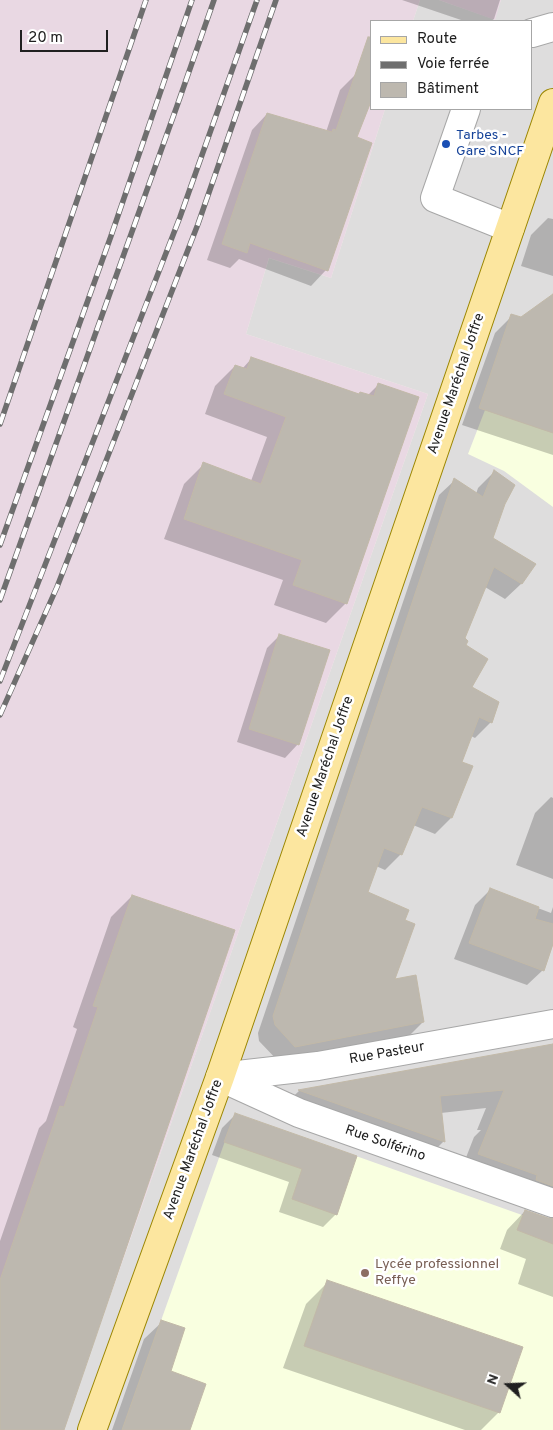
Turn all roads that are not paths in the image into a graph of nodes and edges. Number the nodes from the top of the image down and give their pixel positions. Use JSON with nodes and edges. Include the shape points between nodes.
{"nodes":[{"id":1,"x":553,"y":27,"type":"edge"},
{"id":2,"x":533,"y":33,"type":"edge"},
{"id":3,"x":553,"y":102,"type":"edge"},
{"id":4,"x":466,"y":110,"type":"edge"},
{"id":5,"x":510,"y":228,"type":"junction"},
{"id":6,"x":553,"y":1024,"type":"edge"},
{"id":7,"x":220,"y":1077,"type":"junction"},
{"id":8,"x":553,"y":1203,"type":"edge"},
{"id":9,"x":92,"y":1430,"type":"edge"}],
"edges":[{"from":1,"to":2,"type":"street"},
{"from":3,"to":5,"type":"main road","name":"Avenue Maréchal Joffre"},
{"from":4,"to":5,"type":"street","via":[[436,198]]},
{"from":5,"to":7,"type":"main road","name":"Avenue Maréchal Joffre"},
{"from":6,"to":7,"type":"street","name":"Rue Pasteur","via":[[318,1066]]},
{"from":7,"to":8,"type":"street","name":"Rue Solférino","via":[[299,1113]]},
{"from":7,"to":9,"type":"main road","name":"Avenue Maréchal Joffre"}]}
